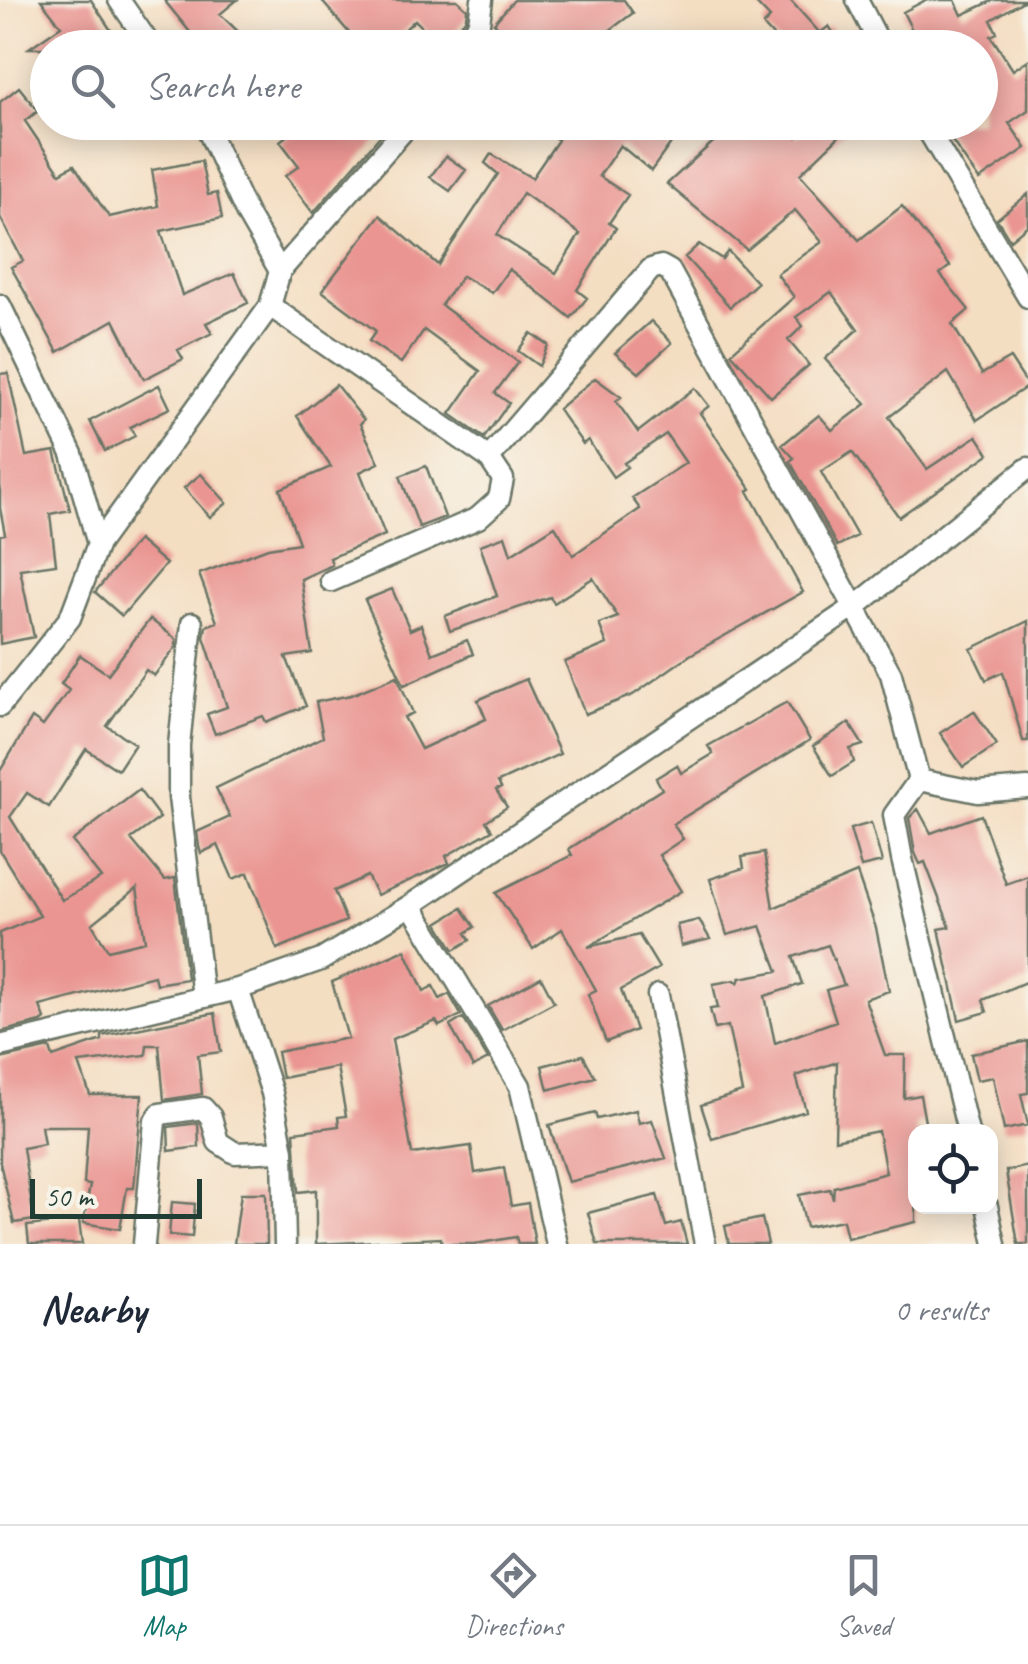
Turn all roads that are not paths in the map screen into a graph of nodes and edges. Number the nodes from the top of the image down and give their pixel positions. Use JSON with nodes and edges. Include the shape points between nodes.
{"nodes":[{"id":1,"x":119,"y":0,"type":"edge"},
{"id":2,"x":482,"y":0,"type":"edge"},
{"id":3,"x":857,"y":0,"type":"edge"},
{"id":4,"x":140,"y":30,"type":"edge"},
{"id":5,"x":474,"y":30,"type":"edge"},
{"id":6,"x":873,"y":30,"type":"edge"},
{"id":7,"x":212,"y":140,"type":"edge"},
{"id":8,"x":395,"y":140,"type":"edge"},
{"id":9,"x":934,"y":140,"type":"edge"},
{"id":10,"x":280,"y":272,"type":"junction"},
{"id":11,"x":1028,"y":297,"type":"edge"},
{"id":12,"x":0,"y":305,"type":"edge"},
{"id":13,"x":270,"y":306,"type":"junction"},
{"id":14,"x":489,"y":458,"type":"junction"},
{"id":15,"x":1028,"y":468,"type":"edge"},
{"id":16,"x":98,"y":544,"type":"junction"},
{"id":17,"x":331,"y":581,"type":"dead end"},
{"id":18,"x":856,"y":606,"type":"junction"},
{"id":19,"x":192,"y":623,"type":"dead end"},
{"id":20,"x":0,"y":706,"type":"edge"},
{"id":21,"x":918,"y":780,"type":"junction"},
{"id":22,"x":1028,"y":788,"type":"edge"},
{"id":23,"x":411,"y":905,"type":"junction"},
{"id":24,"x":238,"y":989,"type":"junction"},
{"id":25,"x":658,"y":995,"type":"dead end"},
{"id":26,"x":204,"y":997,"type":"junction"},
{"id":27,"x":0,"y":1046,"type":"edge"},
{"id":28,"x":966,"y":1124,"type":"edge"},
{"id":29,"x":283,"y":1151,"type":"junction"},
{"id":30,"x":989,"y":1214,"type":"edge"},
{"id":31,"x":144,"y":1244,"type":"edge"},
{"id":32,"x":285,"y":1244,"type":"edge"},
{"id":33,"x":558,"y":1244,"type":"edge"},
{"id":34,"x":706,"y":1244,"type":"edge"},
{"id":35,"x":996,"y":1244,"type":"edge"}],
"edges":[{"from":1,"to":4,"type":"street"},
{"from":2,"to":5,"type":"street"},
{"from":3,"to":6,"type":"street"},
{"from":7,"to":10,"type":"street"},
{"from":8,"to":10,"type":"street"},
{"from":9,"to":11,"type":"street"},
{"from":10,"to":13,"type":"street"},
{"from":12,"to":16,"type":"street","via":[[72,454]]},
{"from":13,"to":14,"type":"street"},
{"from":13,"to":16,"type":"street"},
{"from":14,"to":17,"type":"street","via":[[503,479],[500,500],[478,518]]},
{"from":14,"to":18,"type":"street","via":[[661,266],[670,271]]},
{"from":15,"to":18,"type":"street"},
{"from":16,"to":20,"type":"street","via":[[70,618]]},
{"from":18,"to":21,"type":"street","via":[[890,674]]},
{"from":18,"to":23,"type":"street"},
{"from":19,"to":26,"type":"street","via":[[180,797]]},
{"from":21,"to":22,"type":"street","via":[[978,792]]},
{"from":21,"to":28,"type":"street","via":[[894,815]]},
{"from":23,"to":24,"type":"street","via":[[321,960]]},
{"from":23,"to":33,"type":"street","via":[[520,1086]]},
{"from":24,"to":26,"type":"street"},
{"from":24,"to":29,"type":"street","via":[[272,1092]]},
{"from":25,"to":34,"type":"street"},
{"from":26,"to":27,"type":"street"},
{"from":29,"to":31,"type":"street","via":[[235,1153],[218,1142],[203,1108],[160,1114]]},
{"from":29,"to":32,"type":"street"},
{"from":30,"to":35,"type":"street"}]}
